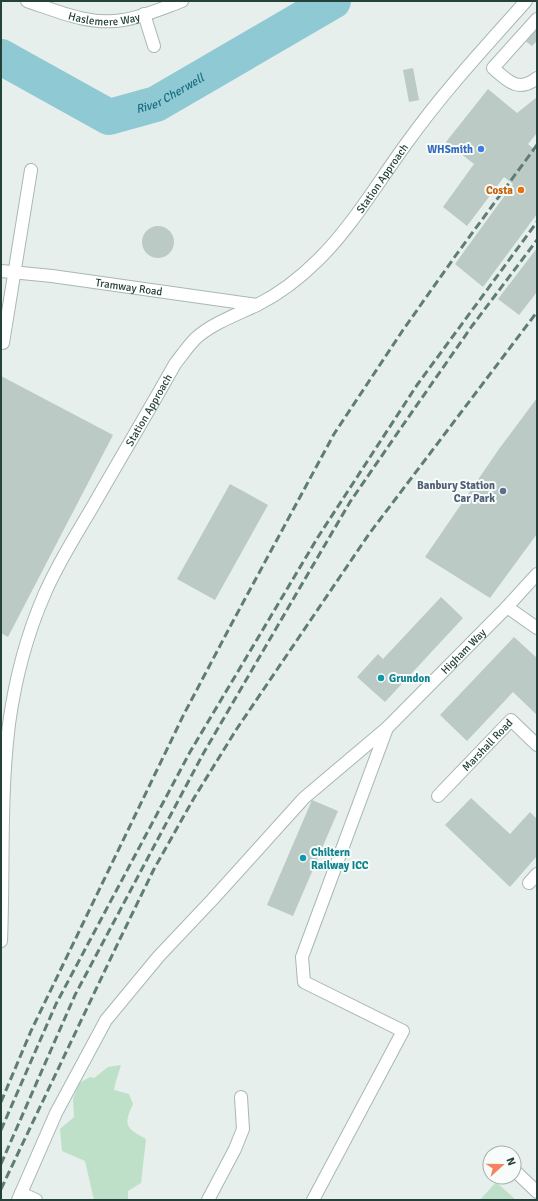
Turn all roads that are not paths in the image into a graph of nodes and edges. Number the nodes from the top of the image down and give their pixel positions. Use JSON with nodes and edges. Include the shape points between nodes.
{"nodes":[{"id":1,"x":27,"y":1,"type":"edge"},
{"id":2,"x":182,"y":1,"type":"edge"},
{"id":3,"x":526,"y":1,"type":"edge"},
{"id":4,"x":144,"y":14,"type":"junction"},
{"id":5,"x":537,"y":19,"type":"edge"},
{"id":6,"x":154,"y":46,"type":"dead end"},
{"id":7,"x":537,"y":78,"type":"edge"},
{"id":8,"x":32,"y":170,"type":"dead end"},
{"id":9,"x":1,"y":271,"type":"edge"},
{"id":10,"x":14,"y":273,"type":"junction"},
{"id":11,"x":257,"y":305,"type":"junction"},
{"id":12,"x":4,"y":343,"type":"dead end"},
{"id":13,"x":537,"y":574,"type":"edge"},
{"id":14,"x":507,"y":607,"type":"junction"},
{"id":15,"x":537,"y":628,"type":"edge"},
{"id":16,"x":388,"y":727,"type":"junction"},
{"id":17,"x":537,"y":745,"type":"edge"},
{"id":18,"x":438,"y":796,"type":"dead end"},
{"id":19,"x":1,"y":941,"type":"edge"},
{"id":20,"x":242,"y":1097,"type":"dead end"},
{"id":21,"x":522,"y":1178,"type":"edge"},
{"id":22,"x":537,"y":1192,"type":"edge"},
{"id":23,"x":20,"y":1197,"type":"edge"},
{"id":24,"x":36,"y":1200,"type":"edge"},
{"id":25,"x":208,"y":1200,"type":"edge"},
{"id":26,"x":313,"y":1200,"type":"edge"}],
"edges":[{"from":1,"to":4,"type":"street","name":"Haslemere Way","via":[[94,21],[124,20]]},
{"from":2,"to":4,"type":"street","name":"Haslemere Way"},
{"from":3,"to":11,"type":"street","name":"Station Approach","via":[[434,106],[331,246],[293,282]]},
{"from":4,"to":6,"type":"street"},
{"from":5,"to":7,"type":"street","via":[[493,68],[509,83],[517,86],[525,85]]},
{"from":8,"to":10,"type":"street"},
{"from":9,"to":10,"type":"street","name":"Tramway Road"},
{"from":10,"to":11,"type":"street","name":"Tramway Road"},
{"from":10,"to":12,"type":"street"},
{"from":11,"to":19,"type":"street","name":"Station Approach","via":[[210,328],[186,349],[175,364],[45,593],[16,686],[9,724],[4,766]]},
{"from":13,"to":14,"type":"street","name":"Higham Way"},
{"from":14,"to":15,"type":"street"},
{"from":14,"to":16,"type":"street","name":"Higham Way"},
{"from":16,"to":23,"type":"street","name":"Higham Way","via":[[304,798],[159,956],[106,1020],[56,1113]]},
{"from":16,"to":26,"type":"street","via":[[302,956],[304,982],[403,1031]]},
{"from":17,"to":18,"type":"street","name":"Marshall Road","via":[[511,720]]},
{"from":20,"to":25,"type":"street","via":[[243,1129]]},
{"from":21,"to":22,"type":"street"},
{"from":23,"to":24,"type":"street"}]}
